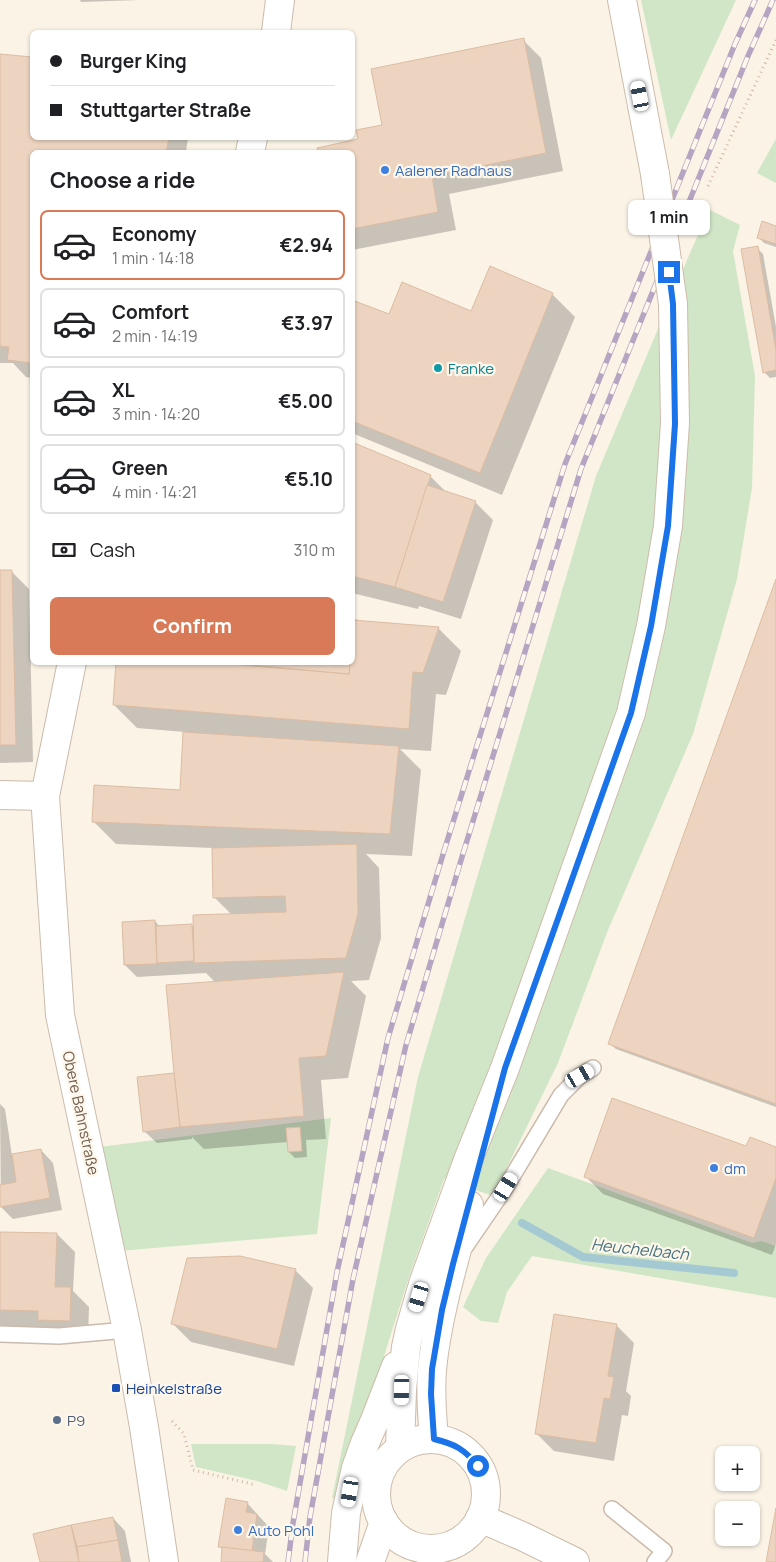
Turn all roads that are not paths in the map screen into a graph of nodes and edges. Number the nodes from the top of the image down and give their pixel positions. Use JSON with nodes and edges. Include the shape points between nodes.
{"nodes":[{"id":1,"x":280,"y":0,"type":"edge"},
{"id":2,"x":622,"y":0,"type":"edge"},
{"id":3,"x":276,"y":30,"type":"edge"},
{"id":4,"x":71,"y":665,"type":"edge"},
{"id":5,"x":0,"y":795,"type":"edge"},
{"id":6,"x":45,"y":796,"type":"junction"},
{"id":7,"x":505,"y":1068,"type":"junction"},
{"id":8,"x":593,"y":1068,"type":"dead end"},
{"id":9,"x":453,"y":1264,"type":"junction"},
{"id":10,"x":410,"y":1329,"type":"junction"},
{"id":11,"x":127,"y":1330,"type":"junction"},
{"id":12,"x":0,"y":1334,"type":"edge"},
{"id":13,"x":434,"y":1439,"type":"junction"},
{"id":14,"x":400,"y":1448,"type":"junction"},
{"id":15,"x":612,"y":1509,"type":"dead end"},
{"id":16,"x":480,"y":1518,"type":"junction"},
{"id":17,"x":384,"y":1522,"type":"junction"},
{"id":18,"x":416,"y":1555,"type":"edge"},
{"id":19,"x":164,"y":1562,"type":"edge"},
{"id":20,"x":342,"y":1562,"type":"edge"},
{"id":21,"x":370,"y":1562,"type":"edge"},
{"id":22,"x":575,"y":1562,"type":"edge"},
{"id":23,"x":655,"y":1562,"type":"edge"}],
"edges":[{"from":1,"to":3,"type":"main road"},
{"from":2,"to":7,"type":"main road","bridge":true,"via":[[655,174],[673,304],[675,424],[668,526],[651,626],[631,713]]},
{"from":4,"to":6,"type":"main road","name":"Obere Bahnstraße"},
{"from":5,"to":6,"type":"main road"},
{"from":6,"to":11,"type":"main road","name":"Obere Bahnstraße","via":[[60,1015]]},
{"from":7,"to":9,"type":"main road"},
{"from":7,"to":10,"type":"main road","via":[[468,1160]]},
{"from":8,"to":9,"type":"lane","via":[[561,1095],[506,1187]]},
{"from":9,"to":13,"type":"main road","via":[[432,1369]]},
{"from":10,"to":14,"type":"main road","via":[[404,1366]]},
{"from":10,"to":20,"type":"main road","via":[[356,1468],[346,1513]]},
{"from":11,"to":12,"type":"lane","via":[[59,1336]]},
{"from":11,"to":19,"type":"main road","name":"Obere Bahnstraße"},
{"from":13,"to":14,"type":"main road","via":[[416,1441]]},
{"from":13,"to":16,"type":"main road","via":[[459,1447],[478,1466],[484,1482],[485,1500]]},
{"from":14,"to":17,"type":"main road","via":[[379,1474],[377,1507]]},
{"from":15,"to":23,"type":"lane","via":[[664,1551]]},
{"from":16,"to":18,"type":"main road","via":[[456,1543]]},
{"from":16,"to":22,"type":"main road"},
{"from":17,"to":18,"type":"main road"},
{"from":17,"to":21,"type":"main road"}]}
